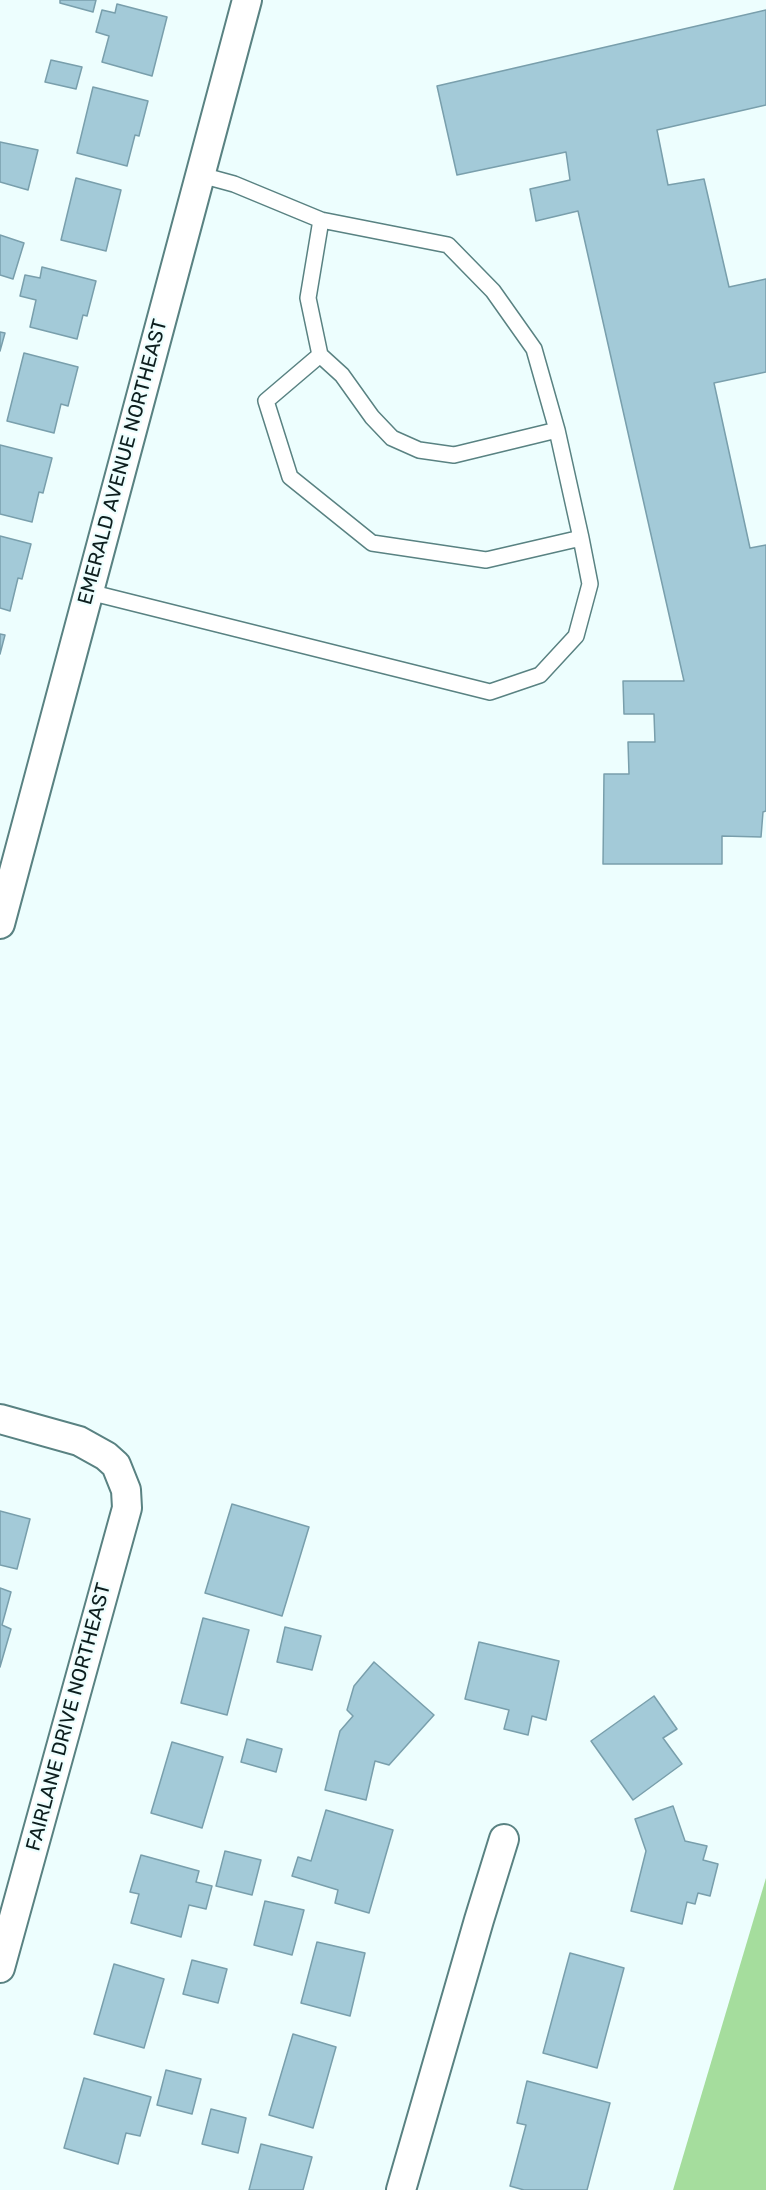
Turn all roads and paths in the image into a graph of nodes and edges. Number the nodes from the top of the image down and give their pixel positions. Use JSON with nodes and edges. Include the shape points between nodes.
{"nodes":[{"id":1,"x":247,"y":0,"type":"edge"},
{"id":2,"x":201,"y":175,"type":"junction"},
{"id":3,"x":321,"y":220,"type":"junction"},
{"id":4,"x":320,"y":355,"type":"junction"},
{"id":5,"x":557,"y":430,"type":"junction"},
{"id":6,"x":581,"y":538,"type":"junction"},
{"id":7,"x":88,"y":592,"type":"junction"},
{"id":8,"x":0,"y":924,"type":"edge"},
{"id":9,"x":0,"y":1419,"type":"edge"},
{"id":10,"x":504,"y":1839,"type":"dead end"},
{"id":11,"x":0,"y":1968,"type":"edge"},
{"id":12,"x":401,"y":2190,"type":"edge"}],
"edges":[{"from":1,"to":2,"type":"street","name":"EMERALD AVENUE NORTHEAST"},
{"from":2,"to":3,"type":"lane","via":[[234,184]]},
{"from":2,"to":7,"type":"street","name":"EMERALD AVENUE NORTHEAST"},
{"from":3,"to":4,"type":"lane","via":[[309,298]]},
{"from":3,"to":5,"type":"lane","via":[[448,245],[492,291],[534,349]]},
{"from":4,"to":5,"type":"lane","via":[[342,375],[392,438],[419,450],[454,455]]},
{"from":4,"to":6,"type":"lane","via":[[266,400],[290,477],[372,543],[486,560]]},
{"from":5,"to":6,"type":"lane"},
{"from":6,"to":7,"type":"lane","via":[[590,584],[576,636],[540,675],[490,692]]},
{"from":7,"to":8,"type":"street","name":"EMERALD AVENUE NORTHEAST"},
{"from":9,"to":11,"type":"street","name":"FAIRLANE DRIVE NORTHEAST","via":[[79,1441],[106,1456],[116,1465],[126,1490],[127,1508]]},
{"from":10,"to":12,"type":"street"}]}
